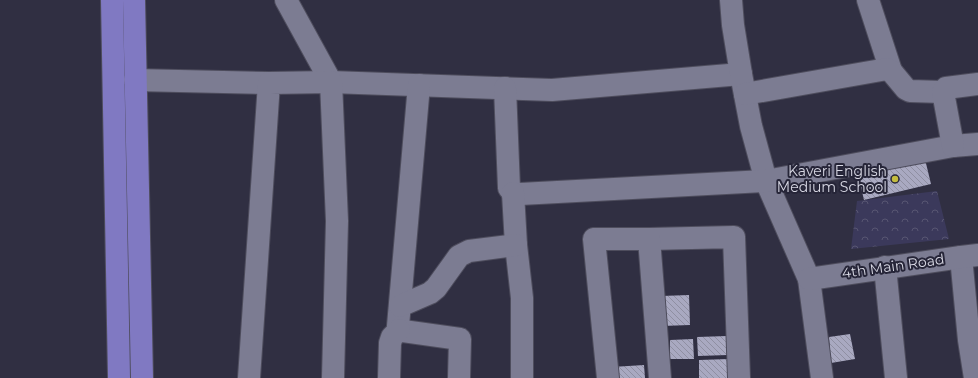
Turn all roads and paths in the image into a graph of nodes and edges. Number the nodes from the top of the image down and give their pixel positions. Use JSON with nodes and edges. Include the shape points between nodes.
{"nodes":[{"id":1,"x":112,"y":0,"type":"edge"},
{"id":2,"x":134,"y":0,"type":"edge"},
{"id":3,"x":286,"y":0,"type":"edge"},
{"id":4,"x":731,"y":0,"type":"edge"},
{"id":5,"x":868,"y":0,"type":"edge"},
{"id":6,"x":891,"y":71,"type":"junction"},
{"id":7,"x":135,"y":80,"type":"junction"},
{"id":8,"x":331,"y":82,"type":"junction"},
{"id":9,"x":269,"y":83,"type":"junction"},
{"id":10,"x":743,"y":84,"type":"junction"},
{"id":11,"x":978,"y":84,"type":"edge"},
{"id":12,"x":419,"y":85,"type":"junction"},
{"id":13,"x":505,"y":88,"type":"junction"},
{"id":14,"x":943,"y":92,"type":"junction"},
{"id":15,"x":978,"y":144,"type":"edge"},
{"id":16,"x":953,"y":146,"type":"junction"},
{"id":17,"x":766,"y":181,"type":"junction"},
{"id":18,"x":513,"y":193,"type":"junction"},
{"id":19,"x":649,"y":239,"type":"junction"},
{"id":20,"x":516,"y":245,"type":"junction"},
{"id":21,"x":969,"y":256,"type":"edge"},
{"id":22,"x":885,"y":267,"type":"junction"},
{"id":23,"x":809,"y":279,"type":"junction"},
{"id":24,"x":400,"y":306,"type":"junction"},
{"id":25,"x":399,"y":330,"type":"junction"},
{"id":26,"x":974,"y":340,"type":"edge"},
{"id":27,"x":119,"y":378,"type":"edge"},
{"id":28,"x":142,"y":378,"type":"edge"},
{"id":29,"x":249,"y":378,"type":"edge"},
{"id":30,"x":334,"y":378,"type":"edge"},
{"id":31,"x":389,"y":378,"type":"edge"},
{"id":32,"x":459,"y":378,"type":"edge"},
{"id":33,"x":522,"y":378,"type":"edge"},
{"id":34,"x":608,"y":378,"type":"edge"},
{"id":35,"x":660,"y":378,"type":"edge"},
{"id":36,"x":739,"y":378,"type":"edge"},
{"id":37,"x":822,"y":378,"type":"edge"},
{"id":38,"x":896,"y":378,"type":"edge"},
{"id":39,"x":975,"y":378,"type":"edge"}],
"edges":[{"from":1,"to":27,"type":"main road"},
{"from":2,"to":7,"type":"main road"},
{"from":3,"to":8,"type":"street"},
{"from":4,"to":10,"type":"street"},
{"from":5,"to":6,"type":"street"},
{"from":6,"to":10,"type":"street"},
{"from":6,"to":14,"type":"street","via":[[910,91]]},
{"from":7,"to":9,"type":"street"},
{"from":7,"to":28,"type":"main road"},
{"from":8,"to":9,"type":"street"},
{"from":8,"to":12,"type":"street"},
{"from":8,"to":30,"type":"street","via":[[337,221]]},
{"from":9,"to":29,"type":"street"},
{"from":10,"to":13,"type":"street","via":[[552,90]]},
{"from":10,"to":17,"type":"street"},
{"from":11,"to":14,"type":"street","via":[[946,88]]},
{"from":12,"to":13,"type":"street"},
{"from":12,"to":24,"type":"street"},
{"from":13,"to":18,"type":"street","via":[[509,188]]},
{"from":14,"to":16,"type":"street"},
{"from":15,"to":16,"type":"street"},
{"from":16,"to":17,"type":"street"},
{"from":17,"to":18,"type":"street"},
{"from":17,"to":23,"type":"street"},
{"from":18,"to":20,"type":"street"},
{"from":19,"to":34,"type":"street","via":[[594,239]]},
{"from":19,"to":35,"type":"street"},
{"from":19,"to":36,"type":"street","via":[[734,237]]},
{"from":20,"to":24,"type":"street","via":[[463,253],[436,288]]},
{"from":20,"to":33,"type":"street","via":[[522,298]]},
{"from":21,"to":22,"type":"street","name":"4th Main Road"},
{"from":21,"to":26,"type":"street"},
{"from":22,"to":23,"type":"street","name":"4th Main Road"},
{"from":22,"to":38,"type":"street"},
{"from":23,"to":37,"type":"street"},
{"from":24,"to":25,"type":"street"},
{"from":25,"to":31,"type":"street","via":[[390,343]]},
{"from":25,"to":32,"type":"street","via":[[460,339]]},
{"from":26,"to":39,"type":"street"}]}
